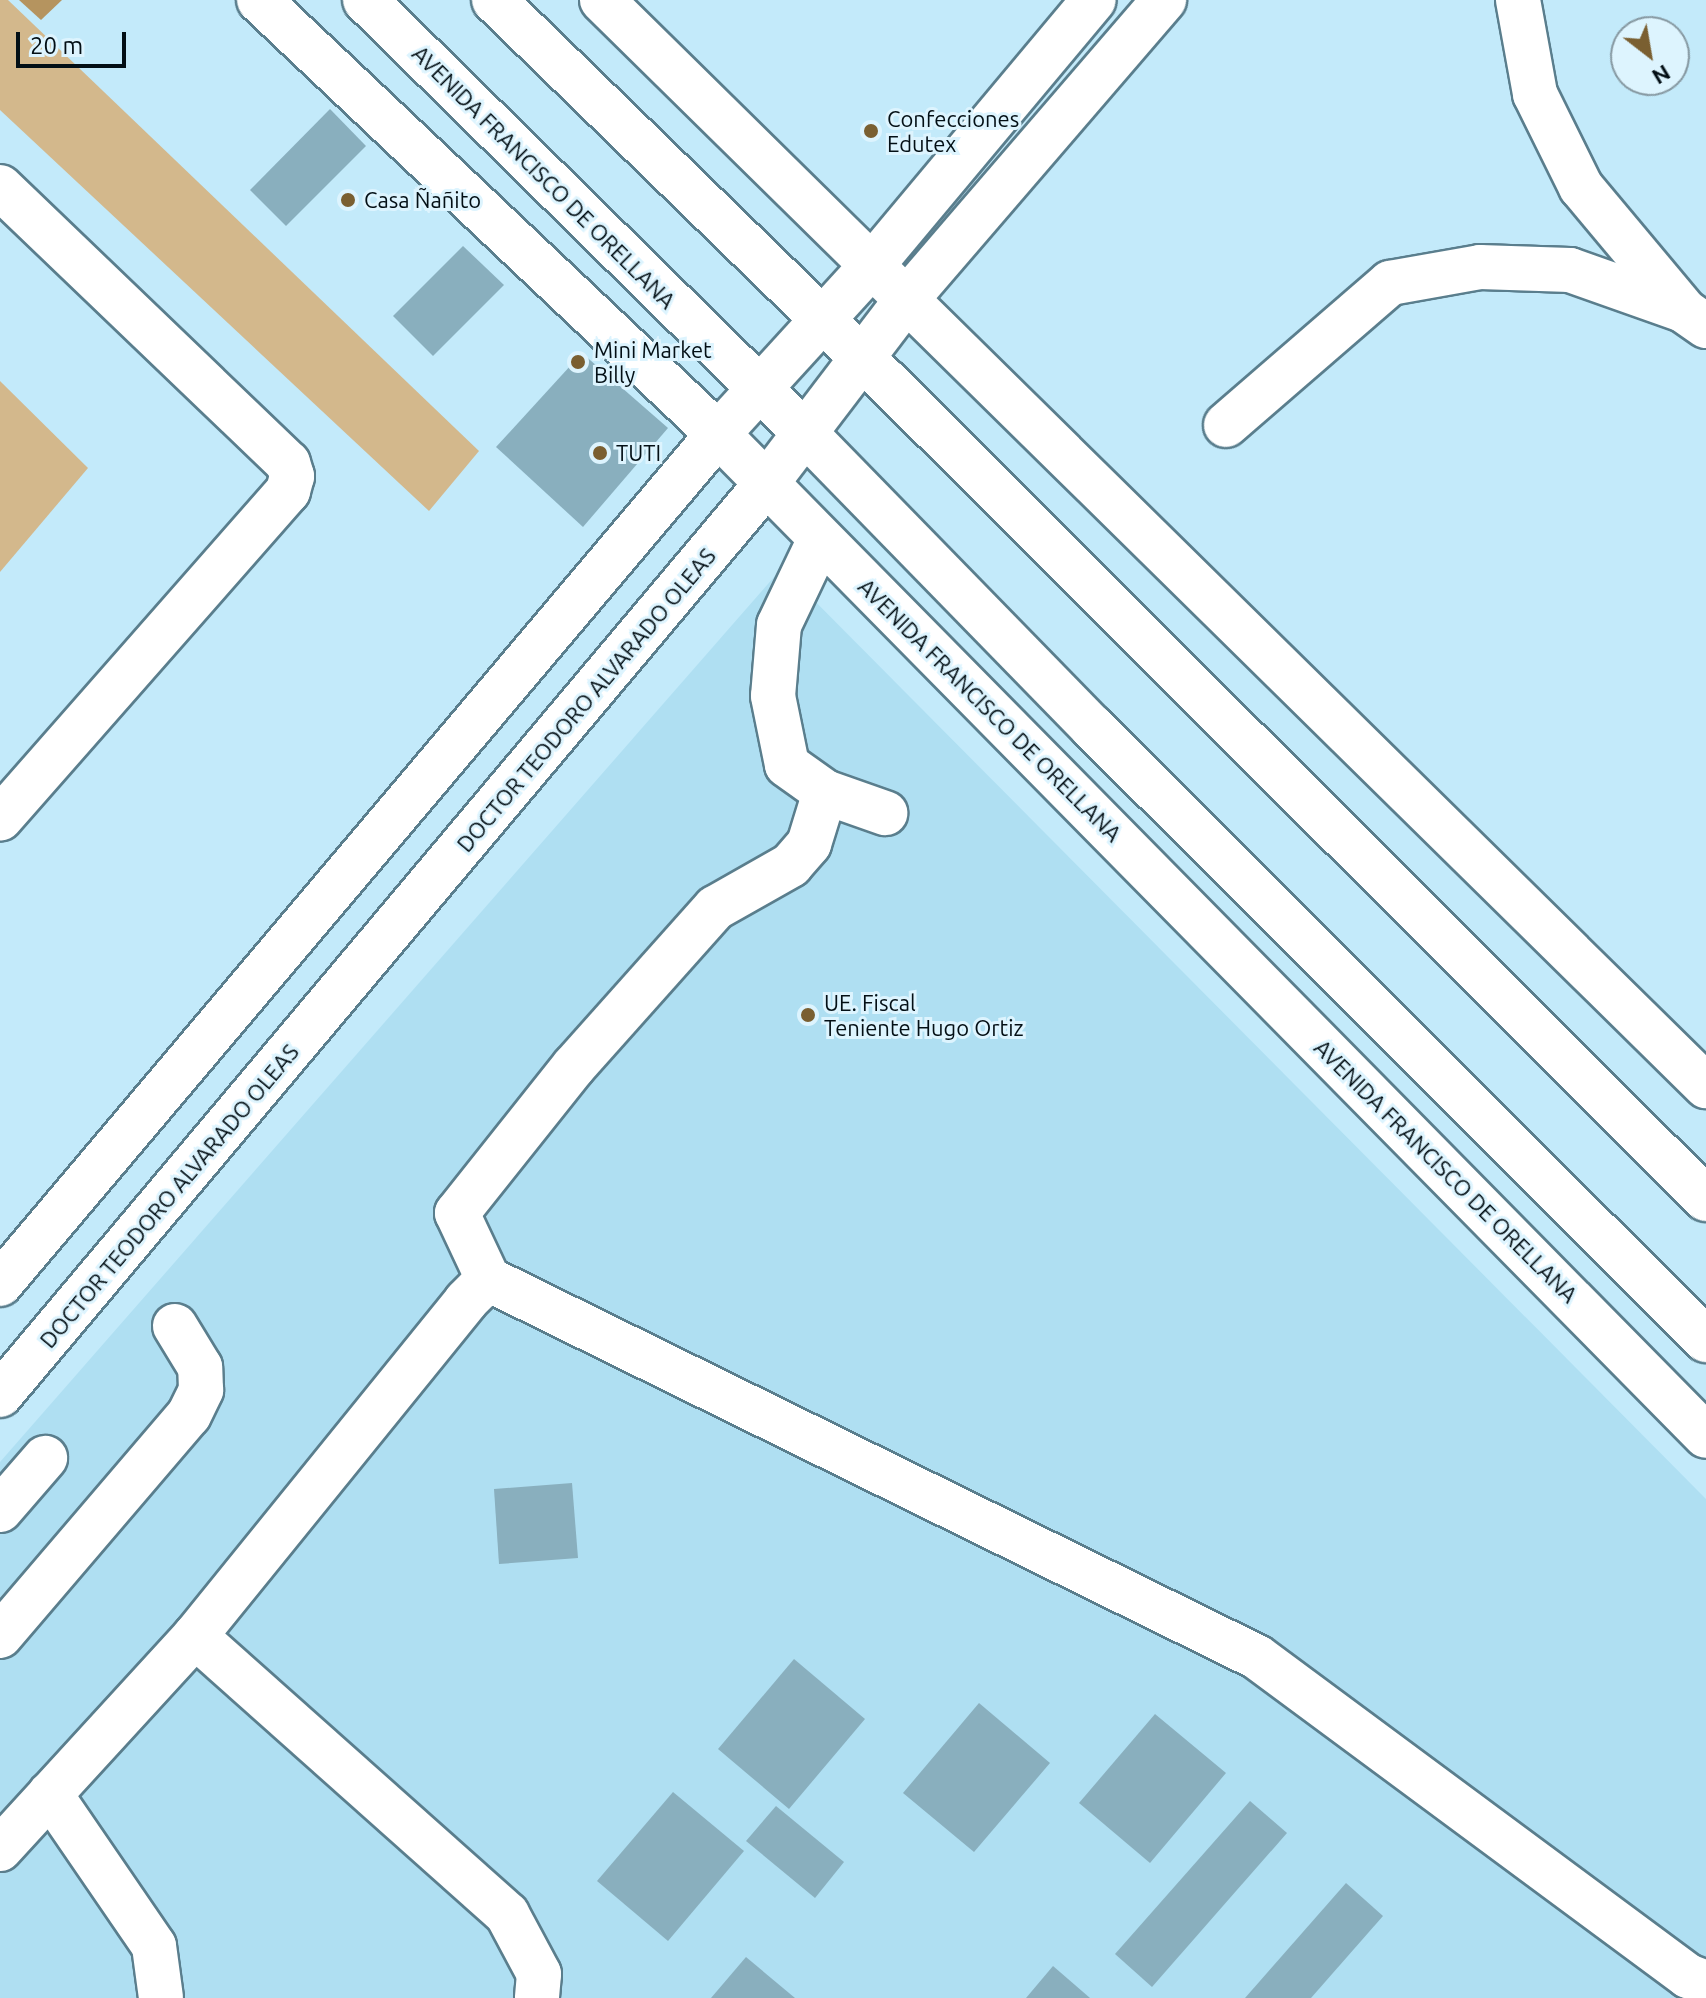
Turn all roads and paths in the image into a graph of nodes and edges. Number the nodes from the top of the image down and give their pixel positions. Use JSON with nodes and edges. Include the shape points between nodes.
{"nodes":[{"id":1,"x":259,"y":0,"type":"edge"},
{"id":2,"x":365,"y":0,"type":"edge"},
{"id":3,"x":494,"y":0,"type":"edge"},
{"id":4,"x":602,"y":0,"type":"edge"},
{"id":5,"x":1094,"y":0,"type":"edge"},
{"id":6,"x":1164,"y":0,"type":"edge"},
{"id":7,"x":1518,"y":0,"type":"edge"},
{"id":8,"x":0,"y":187,"type":"edge"},
{"id":9,"x":873,"y":264,"type":"junction"},
{"id":10,"x":906,"y":300,"type":"junction"},
{"id":11,"x":822,"y":318,"type":"junction"},
{"id":12,"x":1695,"y":318,"type":"edge"},
{"id":13,"x":863,"y":359,"type":"junction"},
{"id":14,"x":759,"y":389,"type":"junction"},
{"id":15,"x":1226,"y":425,"type":"dead end"},
{"id":16,"x":804,"y":432,"type":"junction"},
{"id":17,"x":718,"y":434,"type":"junction"},
{"id":18,"x":766,"y":484,"type":"junction"},
{"id":19,"x":820,"y":539,"type":"junction"},
{"id":20,"x":825,"y":792,"type":"junction"},
{"id":21,"x":885,"y":813,"type":"dead end"},
{"id":22,"x":0,"y":819,"type":"edge"},
{"id":23,"x":1706,"y":1086,"type":"edge"},
{"id":24,"x":1706,"y":1199,"type":"edge"},
{"id":25,"x":488,"y":1279,"type":"junction"},
{"id":26,"x":0,"y":1284,"type":"edge"},
{"id":27,"x":175,"y":1326,"type":"dead end"},
{"id":28,"x":1706,"y":1340,"type":"edge"},
{"id":29,"x":0,"y":1395,"type":"edge"},
{"id":30,"x":1706,"y":1436,"type":"edge"},
{"id":31,"x":45,"y":1458,"type":"dead end"},
{"id":32,"x":0,"y":1510,"type":"edge"},
{"id":33,"x":0,"y":1636,"type":"edge"},
{"id":34,"x":195,"y":1636,"type":"junction"},
{"id":35,"x":50,"y":1794,"type":"junction"},
{"id":36,"x":0,"y":1849,"type":"edge"},
{"id":37,"x":1706,"y":1983,"type":"edge"},
{"id":38,"x":161,"y":1998,"type":"edge"},
{"id":39,"x":537,"y":1998,"type":"edge"}],
"edges":[{"from":1,"to":17,"type":"main road","name":"AVENIDA FRANCISCO DE ORELLANA"},
{"from":2,"to":14,"type":"main road","name":"AVENIDA FRANCISCO DE ORELLANA"},
{"from":3,"to":11,"type":"main road"},
{"from":4,"to":9,"type":"main road"},
{"from":5,"to":9,"type":"main road"},
{"from":6,"to":10,"type":"main road","name":"DOCTOR TEODORO ALVARADO OLEAS"},
{"from":7,"to":12,"type":"main road","via":[[1535,94],[1581,187]]},
{"from":8,"to":22,"type":"main road","via":[[288,463],[292,476],[288,491]]},
{"from":9,"to":10,"type":"main road"},
{"from":9,"to":11,"type":"main road"},
{"from":10,"to":13,"type":"main road","name":"DOCTOR TEODORO ALVARADO OLEAS"},
{"from":10,"to":23,"type":"main road"},
{"from":11,"to":13,"type":"main road"},
{"from":11,"to":14,"type":"main road"},
{"from":12,"to":15,"type":"main road","via":[[1570,270],[1480,267],[1390,283]]},
{"from":13,"to":16,"type":"main road","name":"DOCTOR TEODORO ALVARADO OLEAS"},
{"from":13,"to":24,"type":"main road"},
{"from":14,"to":16,"type":"main road","name":"AVENIDA FRANCISCO DE ORELLANA"},
{"from":14,"to":17,"type":"main road"},
{"from":16,"to":18,"type":"main road","name":"DOCTOR TEODORO ALVARADO OLEAS"},
{"from":16,"to":28,"type":"main road","name":"AVENIDA FRANCISCO DE ORELLANA"},
{"from":17,"to":18,"type":"main road","name":"AVENIDA FRANCISCO DE ORELLANA"},
{"from":17,"to":26,"type":"main road"},
{"from":18,"to":19,"type":"main road","name":"AVENIDA FRANCISCO DE ORELLANA"},
{"from":18,"to":29,"type":"main road","name":"DOCTOR TEODORO ALVARADO OLEAS"},
{"from":19,"to":20,"type":"main road","via":[[779,625],[773,696],[787,765]]},
{"from":19,"to":30,"type":"main road","name":"AVENIDA FRANCISCO DE ORELLANA"},
{"from":20,"to":21,"type":"main road"},
{"from":20,"to":25,"type":"main road","via":[[809,844],[791,865],[715,908],[574,1066],[457,1213]]},
{"from":25,"to":34,"type":"main road"},
{"from":25,"to":37,"type":"main road","via":[[1257,1657],[1688,1976]]},
{"from":27,"to":33,"type":"main road","via":[[200,1367],[201,1390],[189,1415]]},
{"from":31,"to":32,"type":"main road"},
{"from":34,"to":35,"type":"main road"},
{"from":34,"to":39,"type":"main road","via":[[507,1914],[539,1974]]},
{"from":35,"to":36,"type":"main road"},
{"from":35,"to":38,"type":"main road","via":[[154,1946]]}]}
